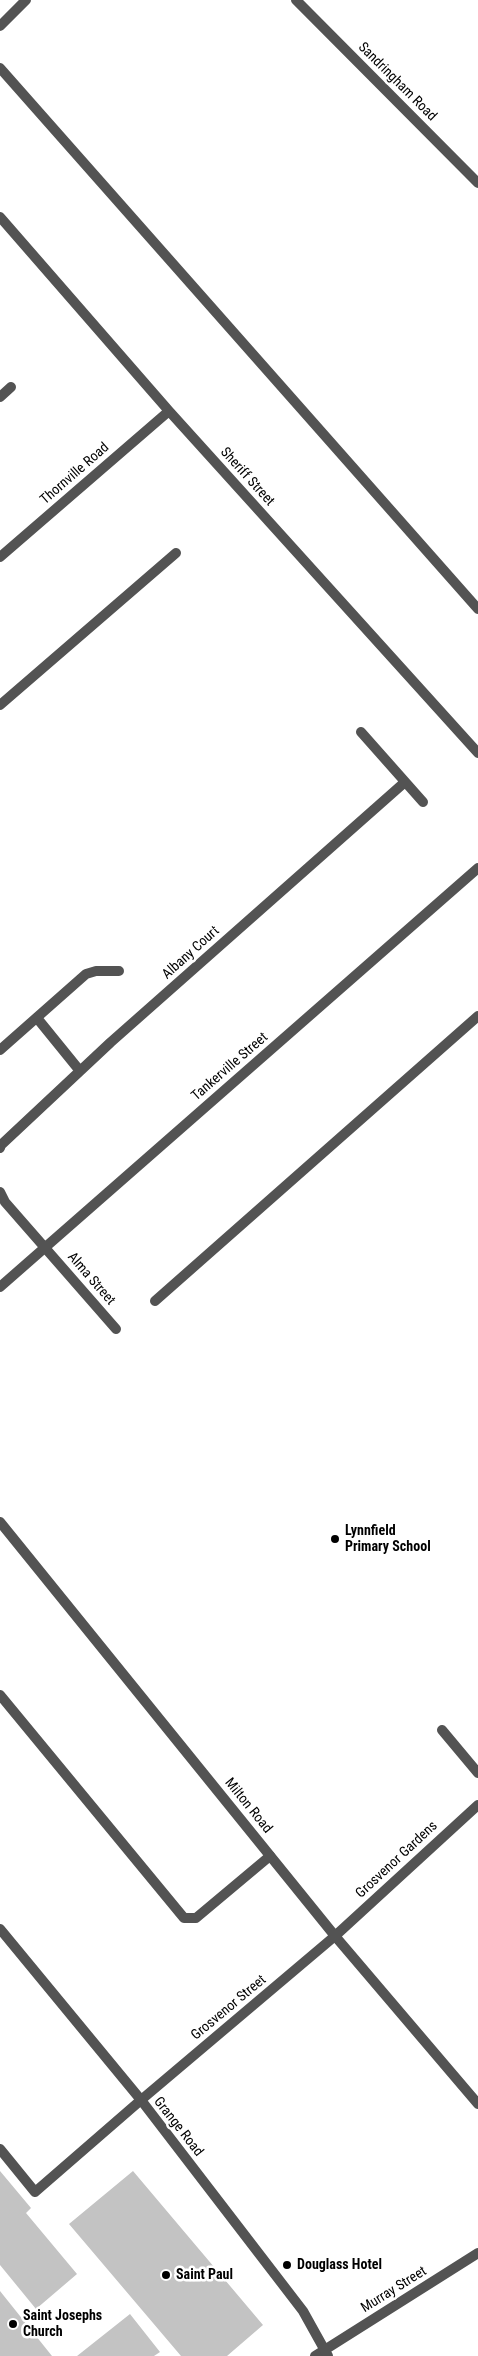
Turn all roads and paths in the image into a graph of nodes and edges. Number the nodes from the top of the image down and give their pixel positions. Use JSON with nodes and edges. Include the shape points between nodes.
{"nodes":[{"id":1,"x":26,"y":0,"type":"edge"},
{"id":2,"x":296,"y":0,"type":"edge"},
{"id":3,"x":0,"y":26,"type":"edge"},
{"id":4,"x":0,"y":68,"type":"edge"},
{"id":5,"x":478,"y":183,"type":"edge"},
{"id":6,"x":0,"y":217,"type":"edge"},
{"id":7,"x":11,"y":387,"type":"dead end"},
{"id":8,"x":0,"y":397,"type":"edge"},
{"id":9,"x":169,"y":411,"type":"junction"},
{"id":10,"x":176,"y":554,"type":"dead end"},
{"id":11,"x":0,"y":557,"type":"edge"},
{"id":12,"x":478,"y":609,"type":"edge"},
{"id":13,"x":0,"y":705,"type":"edge"},
{"id":14,"x":361,"y":732,"type":"dead end"},
{"id":15,"x":478,"y":753,"type":"edge"},
{"id":16,"x":405,"y":782,"type":"junction"},
{"id":17,"x":423,"y":802,"type":"dead end"},
{"id":18,"x":478,"y":868,"type":"edge"},
{"id":19,"x":119,"y":971,"type":"dead end"},
{"id":20,"x":478,"y":1016,"type":"edge"},
{"id":21,"x":37,"y":1018,"type":"junction"},
{"id":22,"x":0,"y":1050,"type":"edge"},
{"id":23,"x":80,"y":1071,"type":"junction"},
{"id":24,"x":0,"y":1148,"type":"edge"},
{"id":25,"x":0,"y":1192,"type":"edge"},
{"id":26,"x":45,"y":1248,"type":"junction"},
{"id":27,"x":0,"y":1287,"type":"edge"},
{"id":28,"x":155,"y":1300,"type":"dead end"},
{"id":29,"x":116,"y":1329,"type":"dead end"},
{"id":30,"x":0,"y":1522,"type":"edge"},
{"id":31,"x":0,"y":1695,"type":"edge"},
{"id":32,"x":442,"y":1730,"type":"dead end"},
{"id":33,"x":478,"y":1773,"type":"edge"},
{"id":34,"x":478,"y":1805,"type":"edge"},
{"id":35,"x":270,"y":1856,"type":"junction"},
{"id":36,"x":0,"y":1929,"type":"edge"},
{"id":37,"x":335,"y":1936,"type":"junction"},
{"id":38,"x":141,"y":2100,"type":"junction"},
{"id":39,"x":478,"y":2104,"type":"edge"},
{"id":40,"x":0,"y":2149,"type":"edge"},
{"id":41,"x":478,"y":2253,"type":"edge"},
{"id":42,"x":326,"y":2353,"type":"edge"},
{"id":43,"x":315,"y":2356,"type":"edge"}],
"edges":[{"from":1,"to":3,"type":"street"},
{"from":2,"to":5,"type":"street","name":"Sandringham Road"},
{"from":4,"to":12,"type":"street"},
{"from":6,"to":9,"type":"street","name":"Sheriff Street"},
{"from":7,"to":8,"type":"street"},
{"from":9,"to":11,"type":"street","name":"Thornville Road"},
{"from":9,"to":15,"type":"street","name":"Sheriff Street"},
{"from":10,"to":13,"type":"street"},
{"from":14,"to":16,"type":"street"},
{"from":16,"to":17,"type":"street"},
{"from":16,"to":23,"type":"street","name":"Albany Court"},
{"from":18,"to":26,"type":"street","name":"Tankerville Street"},
{"from":19,"to":21,"type":"street","via":[[86,974]]},
{"from":20,"to":28,"type":"street"},
{"from":21,"to":22,"type":"street"},
{"from":21,"to":23,"type":"street"},
{"from":23,"to":24,"type":"street","name":"Albany Court"},
{"from":25,"to":26,"type":"street"},
{"from":26,"to":27,"type":"street","name":"Tankerville Street"},
{"from":26,"to":29,"type":"street","name":"Alma Street"},
{"from":30,"to":35,"type":"street","name":"Milton Road"},
{"from":31,"to":35,"type":"street","via":[[184,1918],[196,1918]]},
{"from":32,"to":33,"type":"street"},
{"from":34,"to":37,"type":"street","name":"Grosvenor Gardens"},
{"from":35,"to":37,"type":"street","name":"Milton Road"},
{"from":36,"to":38,"type":"street","name":"Grange Road"},
{"from":37,"to":38,"type":"street","name":"Grosvenor Street"},
{"from":37,"to":39,"type":"street","name":"Milton Road"},
{"from":38,"to":40,"type":"street","name":"Grosvenor Street","via":[[35,2192]]},
{"from":38,"to":42,"type":"street","name":"Grange Road","via":[[303,2311]]},
{"from":41,"to":42,"type":"street","name":"Murray Street"},
{"from":42,"to":43,"type":"street","name":"Murray Street"}]}
